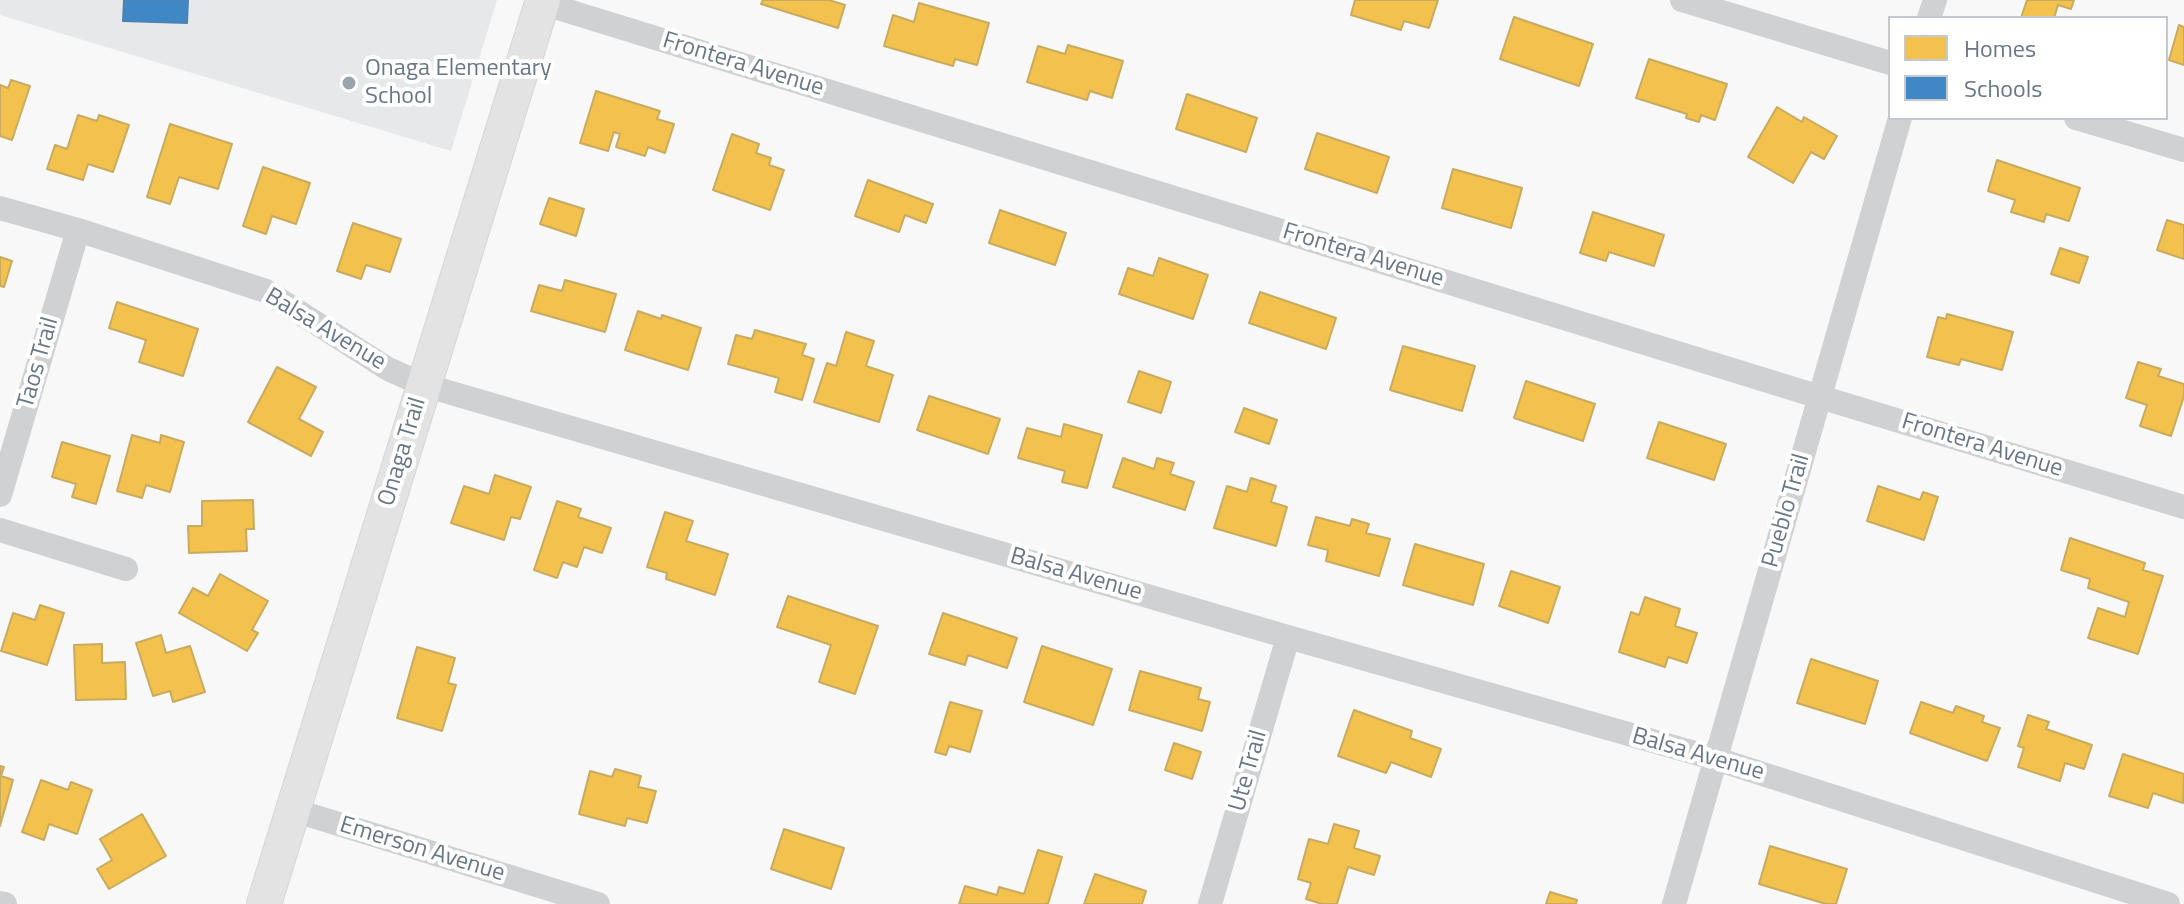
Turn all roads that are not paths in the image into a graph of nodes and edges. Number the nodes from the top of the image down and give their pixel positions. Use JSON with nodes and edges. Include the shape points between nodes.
{"nodes":[{"id":1,"x":1682,"y":0,"type":"edge"},
{"id":2,"x":542,"y":2,"type":"edge"},
{"id":3,"x":1888,"y":62,"type":"edge"},
{"id":4,"x":1899,"y":120,"type":"edge"},
{"id":5,"x":2083,"y":120,"type":"edge"},
{"id":6,"x":2184,"y":150,"type":"edge"},
{"id":7,"x":0,"y":208,"type":"edge"},
{"id":8,"x":78,"y":230,"type":"junction"},
{"id":9,"x":424,"y":385,"type":"junction"},
{"id":10,"x":1820,"y":397,"type":"junction"},
{"id":11,"x":0,"y":495,"type":"edge"},
{"id":12,"x":2184,"y":507,"type":"edge"},
{"id":13,"x":0,"y":530,"type":"edge"},
{"id":14,"x":126,"y":569,"type":"dead end"},
{"id":15,"x":1288,"y":637,"type":"junction"},
{"id":16,"x":1716,"y":759,"type":"junction"},
{"id":17,"x":293,"y":810,"type":"junction"},
{"id":18,"x":2159,"y":903,"type":"edge"},
{"id":19,"x":264,"y":904,"type":"edge"},
{"id":20,"x":598,"y":904,"type":"edge"},
{"id":21,"x":1210,"y":904,"type":"edge"},
{"id":22,"x":1674,"y":904,"type":"edge"}],
"edges":[{"from":1,"to":3,"type":"street"},
{"from":2,"to":9,"type":"street","name":"Onaga Trail"},
{"from":2,"to":10,"type":"street","name":"Frontera Avenue"},
{"from":4,"to":10,"type":"street","name":"Pueblo Trail"},
{"from":5,"to":6,"type":"street"},
{"from":7,"to":8,"type":"street","name":"Balsa Avenue"},
{"from":8,"to":9,"type":"street","name":"Balsa Avenue","via":[[266,291],[388,369]]},
{"from":8,"to":11,"type":"street","name":"Taos Trail"},
{"from":9,"to":15,"type":"street","name":"Balsa Avenue"},
{"from":9,"to":17,"type":"street","name":"Onaga Trail"},
{"from":10,"to":12,"type":"street","name":"Frontera Avenue"},
{"from":10,"to":16,"type":"street","name":"Pueblo Trail"},
{"from":13,"to":14,"type":"street"},
{"from":15,"to":16,"type":"street","name":"Balsa Avenue"},
{"from":15,"to":21,"type":"street","name":"Ute Trail"},
{"from":16,"to":18,"type":"street","name":"Balsa Avenue"},
{"from":16,"to":22,"type":"street","name":"Pueblo Trail"},
{"from":17,"to":19,"type":"street","name":"Onaga Trail"},
{"from":17,"to":20,"type":"street","name":"Emerson Avenue"}]}
